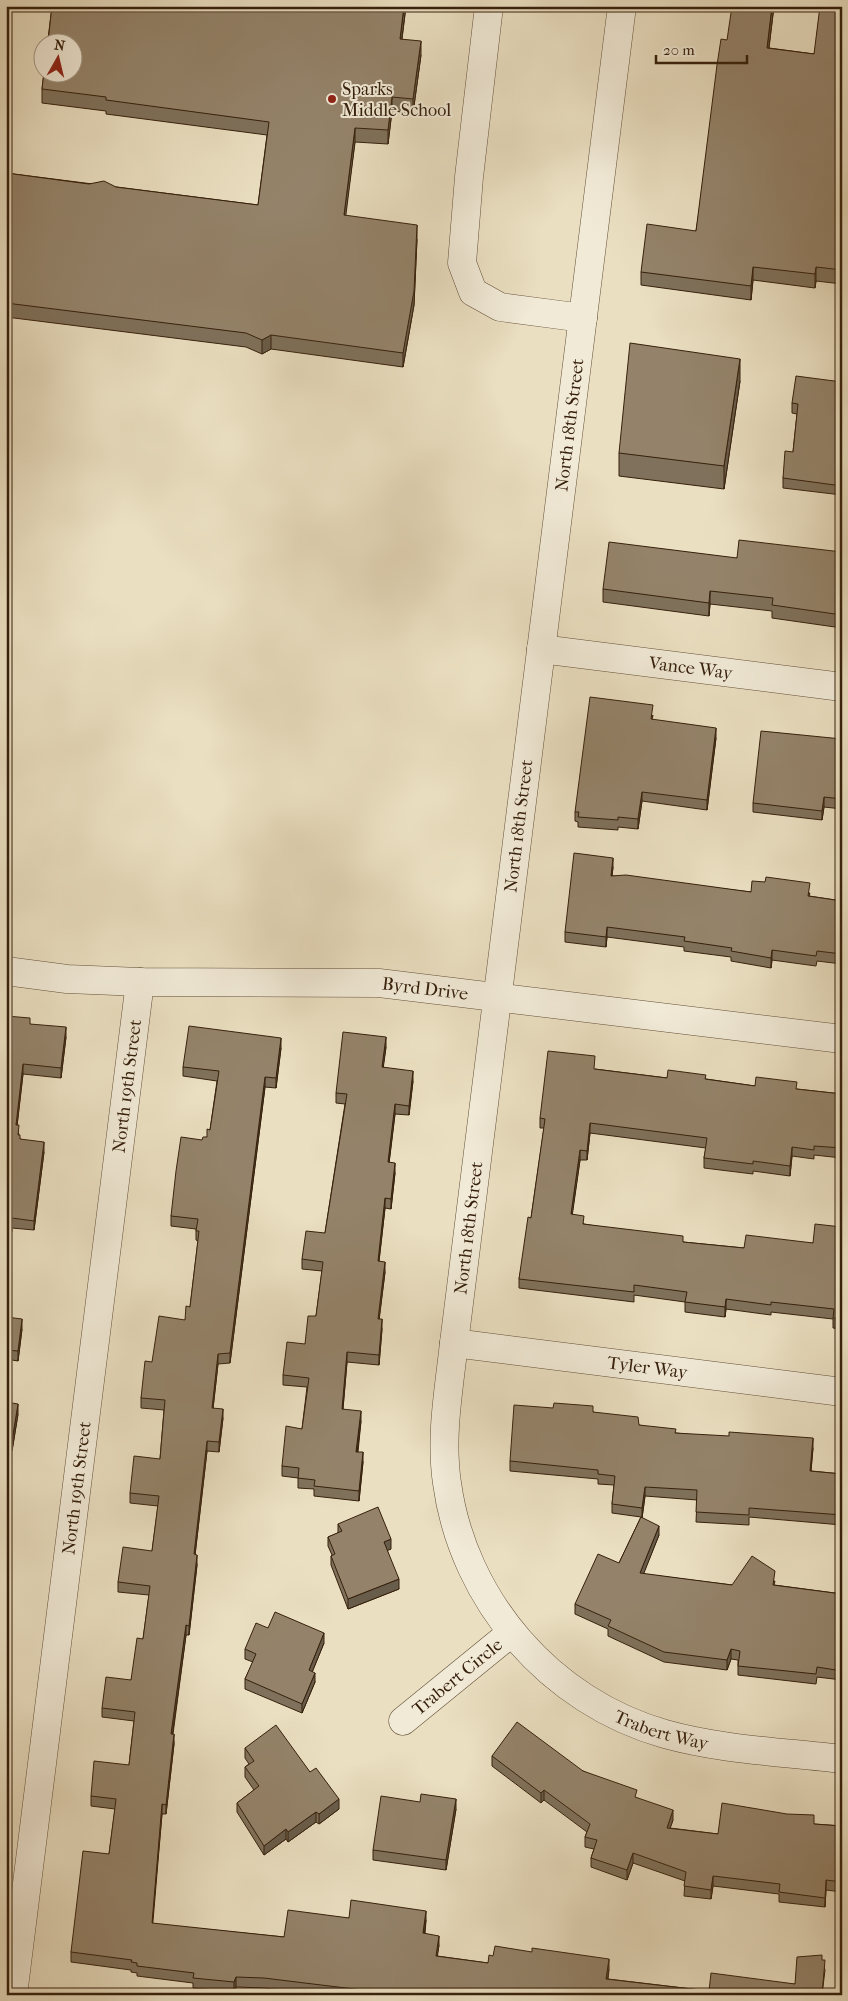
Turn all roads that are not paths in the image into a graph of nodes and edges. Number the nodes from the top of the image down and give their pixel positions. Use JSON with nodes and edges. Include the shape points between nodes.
{"nodes":[{"id":1,"x":489,"y":6,"type":"edge"},
{"id":2,"x":622,"y":6,"type":"edge"},
{"id":3,"x":583,"y":318,"type":"junction"},
{"id":4,"x":541,"y":649,"type":"junction"},
{"id":5,"x":842,"y":687,"type":"edge"},
{"id":6,"x":6,"y":971,"type":"edge"},
{"id":7,"x":140,"y":982,"type":"junction"},
{"id":8,"x":498,"y":996,"type":"junction"},
{"id":9,"x":842,"y":1039,"type":"edge"},
{"id":10,"x":454,"y":1343,"type":"junction"},
{"id":11,"x":842,"y":1392,"type":"edge"},
{"id":12,"x":512,"y":1633,"type":"junction"},
{"id":13,"x":403,"y":1721,"type":"dead end"},
{"id":14,"x":842,"y":1759,"type":"edge"},
{"id":15,"x":13,"y":1995,"type":"edge"}],
"edges":[{"from":1,"to":3,"type":"street","via":[[462,263],[473,292],[500,307]]},
{"from":2,"to":3,"type":"street","name":"North 18th Street"},
{"from":3,"to":4,"type":"street","name":"North 18th Street"},
{"from":4,"to":5,"type":"street","name":"Vance Way"},
{"from":4,"to":8,"type":"street","name":"North 18th Street"},
{"from":6,"to":7,"type":"street","name":"Byrd Drive","via":[[67,979]]},
{"from":7,"to":8,"type":"street","name":"Byrd Drive","via":[[379,983]]},
{"from":7,"to":15,"type":"street","name":"North 19th Street"},
{"from":8,"to":9,"type":"street","name":"Byrd Drive"},
{"from":8,"to":10,"type":"street","name":"North 18th Street"},
{"from":10,"to":11,"type":"street","name":"Tyler Way"},
{"from":10,"to":12,"type":"street","name":"North 18th Street","via":[[444,1433],[447,1482],[456,1528],[474,1574]]},
{"from":12,"to":13,"type":"street","name":"Trabert Circle"},
{"from":12,"to":14,"type":"street","name":"Trabert Way","via":[[544,1668],[581,1696],[621,1718],[665,1734],[708,1742]]}]}
